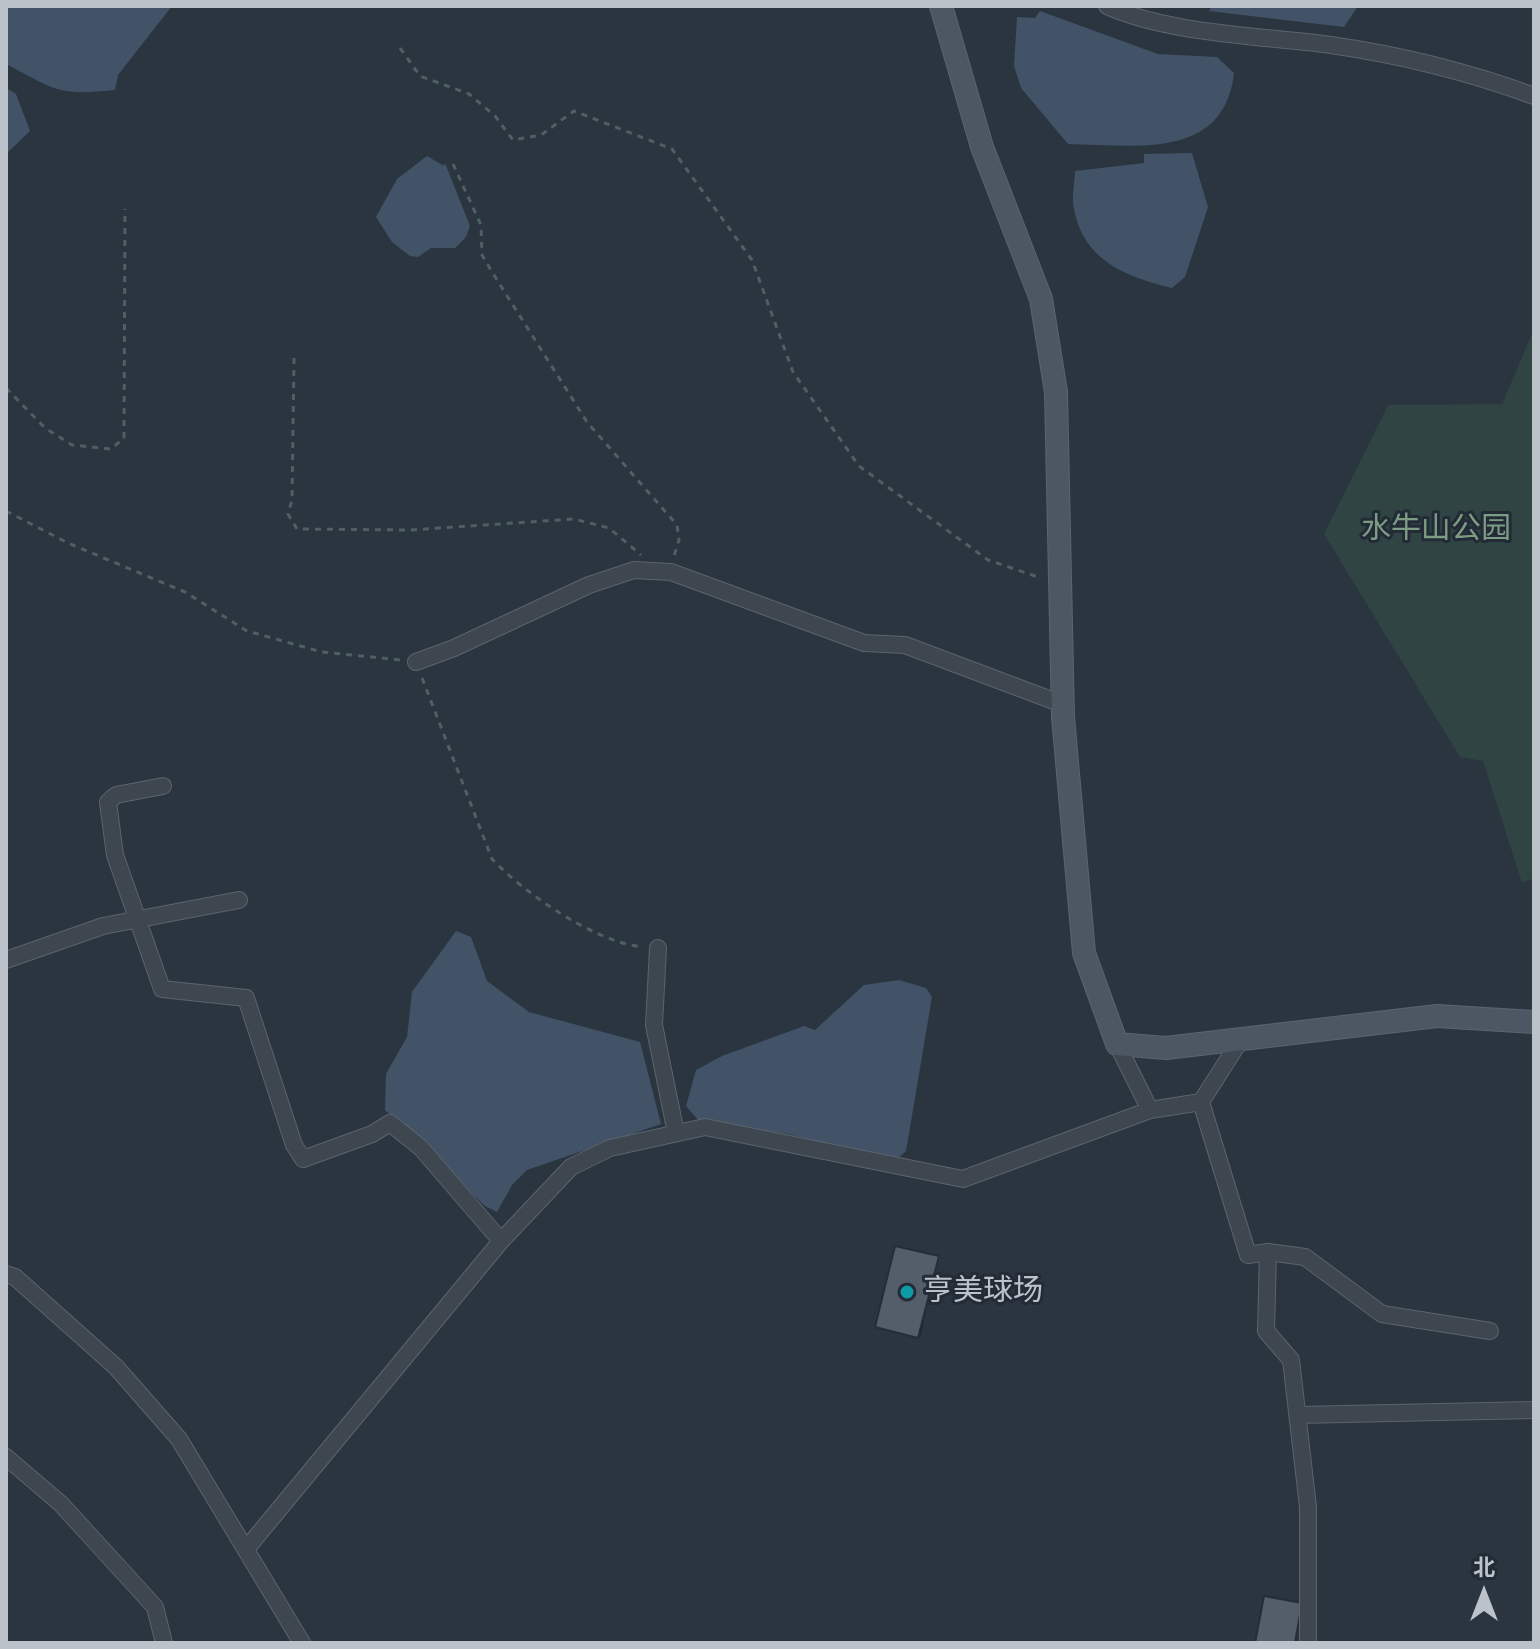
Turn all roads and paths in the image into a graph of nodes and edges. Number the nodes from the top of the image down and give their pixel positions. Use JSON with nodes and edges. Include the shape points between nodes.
{"nodes":[{"id":1,"x":941,"y":6,"type":"edge"},
{"id":2,"x":1107,"y":6,"type":"edge"},
{"id":3,"x":400,"y":48,"type":"dead end"},
{"id":4,"x":1534,"y":96,"type":"edge"},
{"id":5,"x":453,"y":164,"type":"dead end"},
{"id":6,"x":125,"y":209,"type":"dead end"},
{"id":7,"x":294,"y":358,"type":"dead end"},
{"id":8,"x":6,"y":388,"type":"edge"},
{"id":9,"x":6,"y":511,"type":"edge"},
{"id":10,"x":665,"y":571,"type":"junction"},
{"id":11,"x":1060,"y":584,"type":"junction"},
{"id":12,"x":416,"y":662,"type":"junction"},
{"id":13,"x":1062,"y":704,"type":"junction"},
{"id":14,"x":163,"y":786,"type":"dead end"},
{"id":15,"x":239,"y":900,"type":"dead end"},
{"id":16,"x":138,"y":920,"type":"junction"},
{"id":17,"x":658,"y":948,"type":"joint"},
{"id":18,"x":6,"y":960,"type":"edge"},
{"id":19,"x":1534,"y":1022,"type":"edge"},
{"id":20,"x":1243,"y":1036,"type":"junction"},
{"id":21,"x":1117,"y":1044,"type":"junction"},
{"id":22,"x":1201,"y":1102,"type":"junction"},
{"id":23,"x":1150,"y":1110,"type":"junction"},
{"id":24,"x":676,"y":1133,"type":"junction"},
{"id":25,"x":501,"y":1241,"type":"junction"},
{"id":26,"x":1268,"y":1252,"type":"junction"},
{"id":27,"x":6,"y":1274,"type":"edge"},
{"id":28,"x":1490,"y":1331,"type":"dead end"},
{"id":29,"x":1534,"y":1410,"type":"edge"},
{"id":30,"x":1297,"y":1415,"type":"junction"},
{"id":31,"x":6,"y":1457,"type":"edge"},
{"id":32,"x":247,"y":1548,"type":"junction"},
{"id":33,"x":164,"y":1643,"type":"edge"},
{"id":34,"x":302,"y":1643,"type":"edge"},
{"id":35,"x":1308,"y":1643,"type":"edge"}],
"edges":[{"from":1,"to":11,"type":"street","via":[[982,147],[1041,299],[1056,392]]},
{"from":2,"to":4,"type":"street","via":[[1207,30],[1411,60]]},
{"from":3,"to":11,"type":"path","via":[[420,76],[469,94],[513,140],[541,135],[574,111],[672,149],[752,260],[793,372],[859,466],[988,560]]},
{"from":5,"to":10,"type":"path","via":[[481,225],[482,255],[492,272],[587,422],[677,525],[679,540]]},
{"from":6,"to":8,"type":"path","via":[[124,438],[111,449],[72,445],[45,428]]},
{"from":7,"to":10,"type":"path","via":[[288,514],[297,529],[410,530],[574,519],[609,528]]},
{"from":9,"to":12,"type":"path","via":[[185,592],[247,631],[322,652]]},
{"from":10,"to":12,"type":"street","via":[[634,570],[589,585]]},
{"from":10,"to":13,"type":"street","via":[[864,643],[905,645]]},
{"from":11,"to":13,"type":"street"},
{"from":12,"to":17,"type":"path","via":[[492,859],[512,880],[601,938]]},
{"from":13,"to":21,"type":"street","via":[[1084,953]]},
{"from":14,"to":16,"type":"street","via":[[116,795],[108,802],[115,855]]},
{"from":15,"to":16,"type":"street"},
{"from":16,"to":18,"type":"street","via":[[103,926]]},
{"from":16,"to":25,"type":"street","via":[[162,989],[246,998],[303,1159],[390,1123],[421,1148]]},
{"from":17,"to":24,"type":"street","via":[[654,1025]]},
{"from":19,"to":20,"type":"street","via":[[1437,1016]]},
{"from":20,"to":21,"type":"street","via":[[1166,1048]]},
{"from":20,"to":22,"type":"street"},
{"from":21,"to":23,"type":"street"},
{"from":22,"to":23,"type":"street"},
{"from":22,"to":26,"type":"street","via":[[1248,1255]]},
{"from":23,"to":24,"type":"street","via":[[963,1179],[705,1127]]},
{"from":24,"to":25,"type":"street","via":[[610,1148],[571,1167]]},
{"from":25,"to":32,"type":"street"},
{"from":26,"to":28,"type":"street","via":[[1305,1257],[1382,1314]]},
{"from":26,"to":30,"type":"street","via":[[1266,1331],[1291,1360]]},
{"from":27,"to":32,"type":"street","via":[[116,1367],[179,1439]]},
{"from":29,"to":30,"type":"street"},
{"from":30,"to":35,"type":"street","via":[[1308,1507]]},
{"from":31,"to":33,"type":"street","via":[[61,1504],[155,1607]]},
{"from":32,"to":34,"type":"street"}]}
